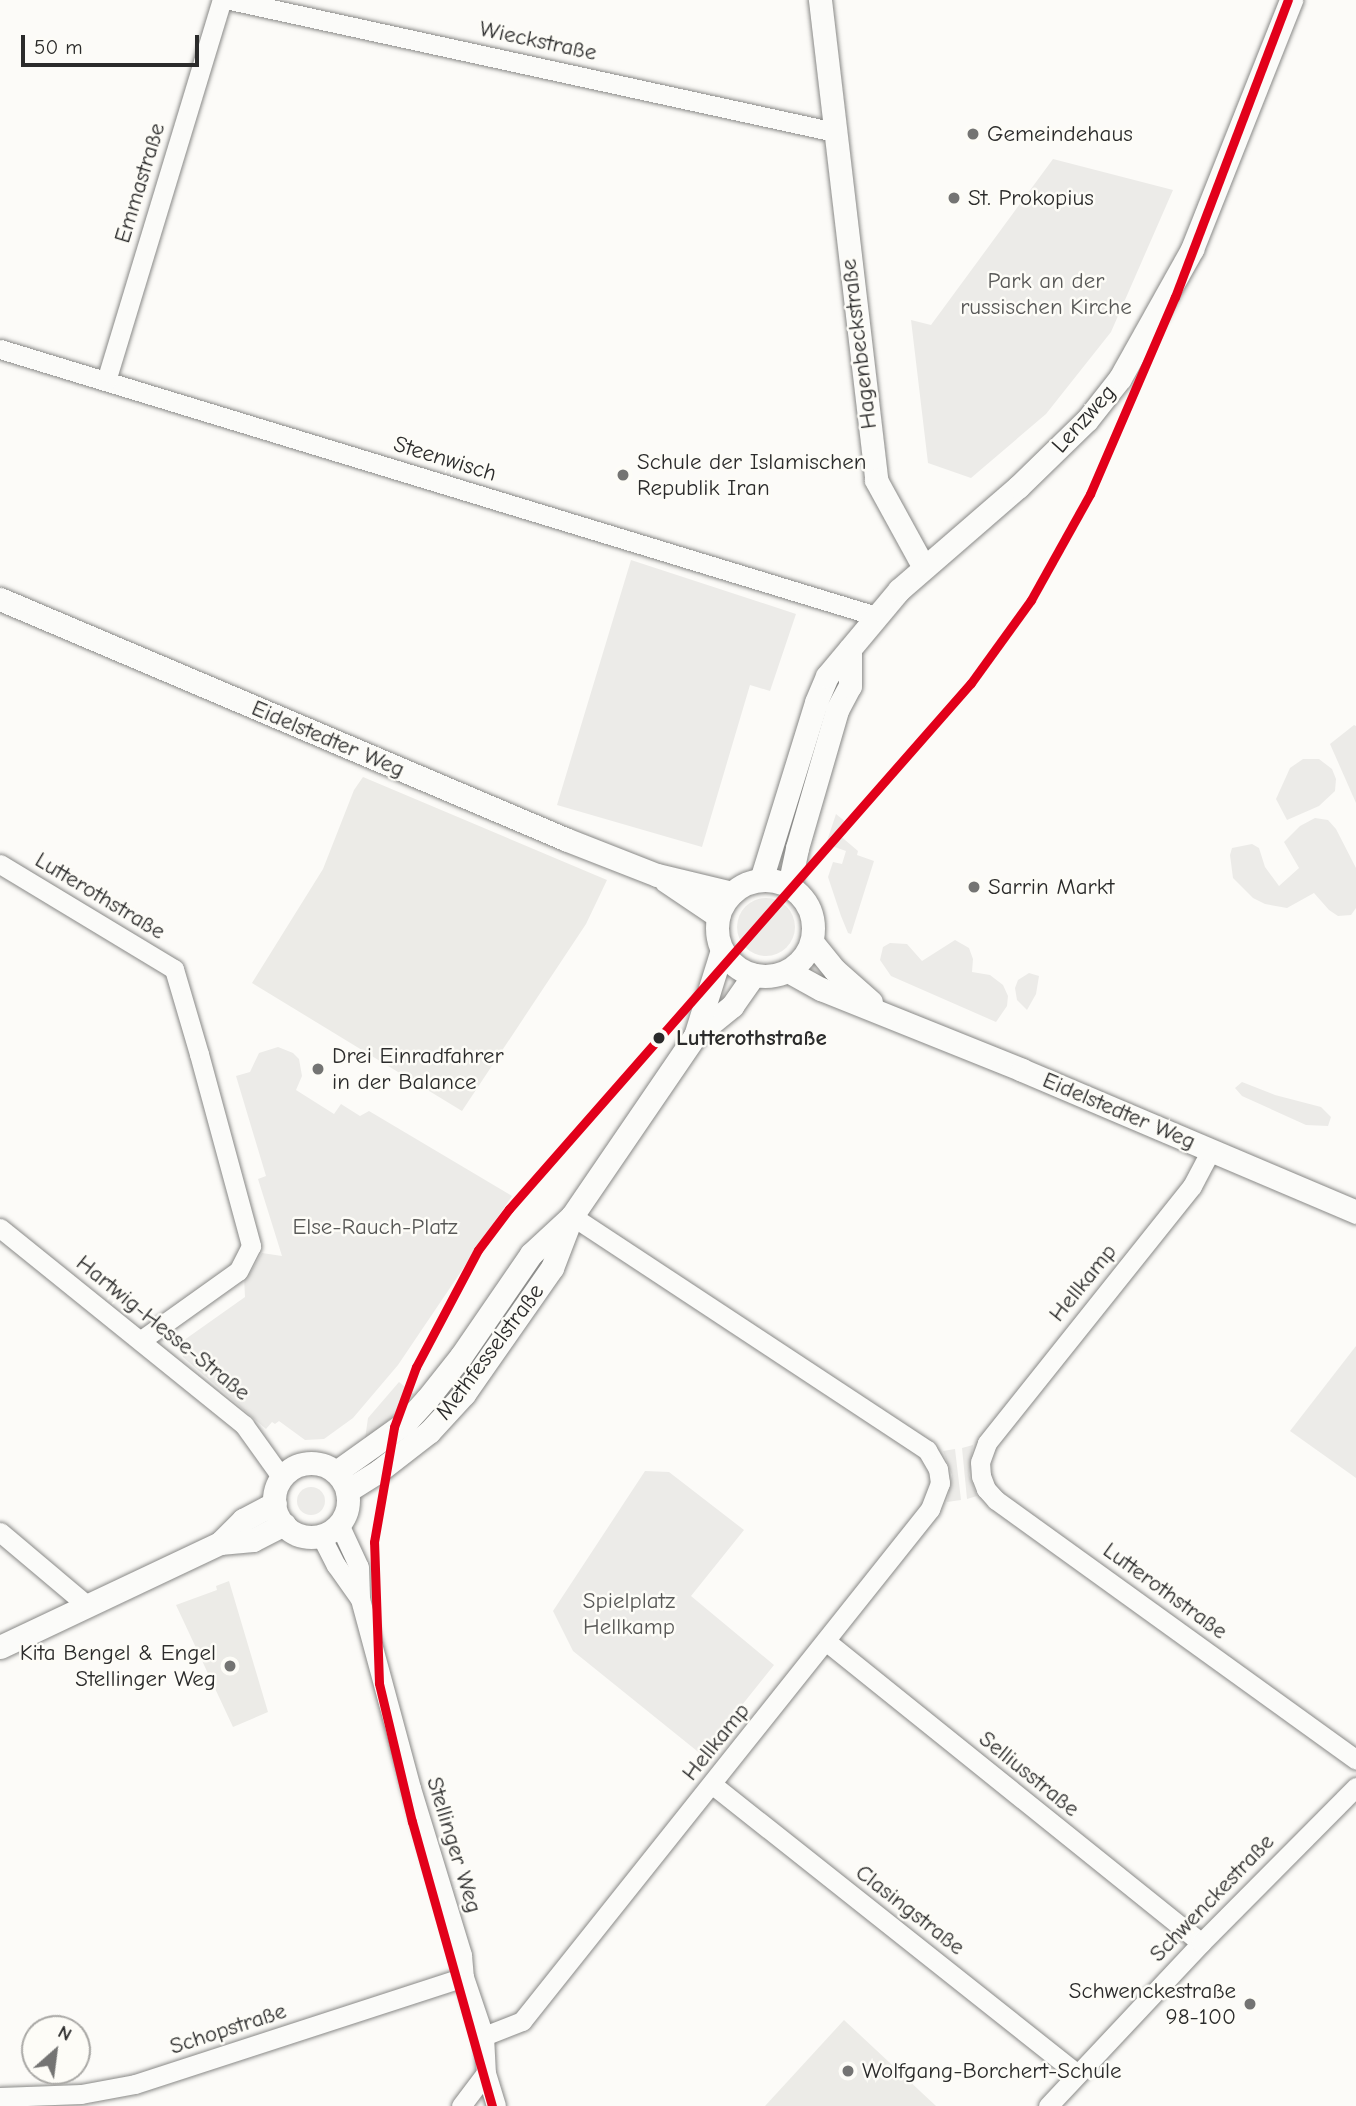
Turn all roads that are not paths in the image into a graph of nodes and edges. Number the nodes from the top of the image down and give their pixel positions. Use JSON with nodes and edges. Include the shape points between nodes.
{"nodes":[{"id":1,"x":222,"y":0,"type":"edge"},
{"id":2,"x":230,"y":0,"type":"edge"},
{"id":3,"x":820,"y":0,"type":"edge"},
{"id":4,"x":1291,"y":0,"type":"edge"},
{"id":5,"x":835,"y":132,"type":"junction"},
{"id":6,"x":0,"y":349,"type":"edge"},
{"id":7,"x":106,"y":381,"type":"junction"},
{"id":8,"x":923,"y":566,"type":"junction"},
{"id":9,"x":0,"y":599,"type":"edge"},
{"id":10,"x":876,"y":616,"type":"junction"},
{"id":11,"x":850,"y":649,"type":"junction"},
{"id":12,"x":0,"y":864,"type":"edge"},
{"id":13,"x":657,"y":875,"type":"junction"},
{"id":14,"x":761,"y":880,"type":"junction"},
{"id":15,"x":789,"y":886,"type":"junction"},
{"id":16,"x":732,"y":893,"type":"junction"},
{"id":17,"x":718,"y":916,"type":"junction"},
{"id":18,"x":812,"y":942,"type":"junction"},
{"id":19,"x":722,"y":950,"type":"junction"},
{"id":20,"x":788,"y":971,"type":"junction"},
{"id":21,"x":754,"y":975,"type":"junction"},
{"id":22,"x":881,"y":1011,"type":"junction"},
{"id":23,"x":695,"y":1036,"type":"junction"},
{"id":24,"x":1211,"y":1150,"type":"junction"},
{"id":25,"x":1356,"y":1212,"type":"edge"},
{"id":26,"x":572,"y":1216,"type":"junction"},
{"id":27,"x":0,"y":1228,"type":"edge"},
{"id":28,"x":140,"y":1341,"type":"junction"},
{"id":29,"x":987,"y":1443,"type":"joint"},
{"id":30,"x":282,"y":1478,"type":"junction"},
{"id":31,"x":341,"y":1482,"type":"junction"},
{"id":32,"x":279,"y":1514,"type":"junction"},
{"id":33,"x":330,"y":1530,"type":"junction"},
{"id":34,"x":0,"y":1532,"type":"edge"},
{"id":35,"x":88,"y":1606,"type":"junction"},
{"id":36,"x":827,"y":1642,"type":"junction"},
{"id":37,"x":0,"y":1647,"type":"edge"},
{"id":38,"x":1356,"y":1760,"type":"edge"},
{"id":39,"x":713,"y":1785,"type":"junction"},
{"id":40,"x":1356,"y":1787,"type":"edge"},
{"id":41,"x":1201,"y":1943,"type":"junction"},
{"id":42,"x":464,"y":1977,"type":"junction"},
{"id":43,"x":484,"y":2036,"type":"junction"},
{"id":44,"x":486,"y":2073,"type":"junction"},
{"id":45,"x":1077,"y":2074,"type":"junction"},
{"id":46,"x":0,"y":2096,"type":"edge"},
{"id":47,"x":461,"y":2106,"type":"edge"},
{"id":48,"x":496,"y":2106,"type":"edge"},
{"id":49,"x":1048,"y":2106,"type":"edge"}],
"edges":[{"from":1,"to":7,"type":"street","name":"Emmastraße"},
{"from":2,"to":5,"type":"street","name":"Wieckstraße"},
{"from":3,"to":5,"type":"street","name":"Hagenbeckstraße"},
{"from":4,"to":8,"type":"street","name":"Lenzweg","via":[[1192,249],[1120,378],[1087,420],[1018,487]]},
{"from":5,"to":8,"type":"street","name":"Hagenbeckstraße","via":[[876,480]]},
{"from":6,"to":7,"type":"street","name":"Steenwisch"},
{"from":7,"to":10,"type":"street","name":"Steenwisch"},
{"from":8,"to":10,"type":"street"},
{"from":9,"to":13,"type":"street","name":"Eidelstedter Weg","via":[[500,813]]},
{"from":10,"to":11,"type":"street"},
{"from":11,"to":14,"type":"street","via":[[827,676],[816,702]]},
{"from":11,"to":15,"type":"street","via":[[850,686],[837,710]]},
{"from":12,"to":28,"type":"street","name":"Lutterothstraße","via":[[174,969],[251,1246],[238,1271]]},
{"from":13,"to":16,"type":"street","name":"Eidelstedter Weg"},
{"from":13,"to":17,"type":"street","name":"Eidelstedter Weg"},
{"from":14,"to":15,"type":"street"},
{"from":14,"to":16,"type":"street"},
{"from":15,"to":18,"type":"street","via":[[807,904],[814,929]]},
{"from":16,"to":17,"type":"street"},
{"from":17,"to":19,"type":"street"},
{"from":18,"to":20,"type":"street"},
{"from":18,"to":22,"type":"street","name":"Eidelstedter Weg","via":[[835,970]]},
{"from":19,"to":21,"type":"street","via":[[730,961]]},
{"from":19,"to":23,"type":"street","name":"Methfesselstraße"},
{"from":20,"to":21,"type":"street"},
{"from":20,"to":22,"type":"street","name":"Eidelstedter Weg"},
{"from":21,"to":23,"type":"street","name":"Methfesselstraße","via":[[732,1006]]},
{"from":22,"to":24,"type":"street","name":"Eidelstedter Weg"},
{"from":23,"to":26,"type":"street","name":"Methfesselstraße"},
{"from":24,"to":25,"type":"street","name":"Eidelstedter Weg"},
{"from":24,"to":29,"type":"street","name":"Hellkamp","via":[[1192,1186]]},
{"from":26,"to":31,"type":"street","name":"Methfesselstraße","via":[[531,1254],[427,1399]]},
{"from":26,"to":36,"type":"street","name":"Hellkamp","via":[[927,1450],[940,1476],[937,1498]]},
{"from":27,"to":28,"type":"street","name":"Hartwig-Hesse-Straße"},
{"from":28,"to":30,"type":"street","name":"Hartwig-Hesse-Straße","via":[[244,1425]]},
{"from":29,"to":38,"type":"street","name":"Lutterothstraße","via":[[981,1455],[981,1476],[996,1500]]},
{"from":30,"to":31,"type":"street","via":[[304,1464],[321,1465]]},
{"from":30,"to":32,"type":"street","via":[[276,1490]]},
{"from":31,"to":33,"type":"street","via":[[347,1508]]},
{"from":32,"to":33,"type":"street","via":[[301,1535]]},
{"from":32,"to":35,"type":"street","via":[[253,1539],[219,1543]]},
{"from":33,"to":42,"type":"street","name":"Stellinger Weg","via":[[336,1565],[360,1599]]},
{"from":34,"to":35,"type":"street"},
{"from":35,"to":37,"type":"street"},
{"from":36,"to":39,"type":"street","name":"Hellkamp"},
{"from":36,"to":41,"type":"street","name":"Selliusstraße"},
{"from":39,"to":43,"type":"street","name":"Hellkamp","via":[[522,2021]]},
{"from":39,"to":45,"type":"street","name":"Clasingstraße"},
{"from":40,"to":41,"type":"street","name":"Schwenckestraße"},
{"from":41,"to":45,"type":"street","name":"Schwenckestraße"},
{"from":42,"to":43,"type":"street","name":"Stellinger Weg"},
{"from":42,"to":46,"type":"street","name":"Schopstraße","via":[[135,2084],[81,2094]]},
{"from":43,"to":44,"type":"street","name":"Stellinger Weg"},
{"from":44,"to":47,"type":"street"},
{"from":44,"to":48,"type":"street","name":"Stellinger Weg"},
{"from":45,"to":49,"type":"street","name":"Schwenckestraße"}]}
